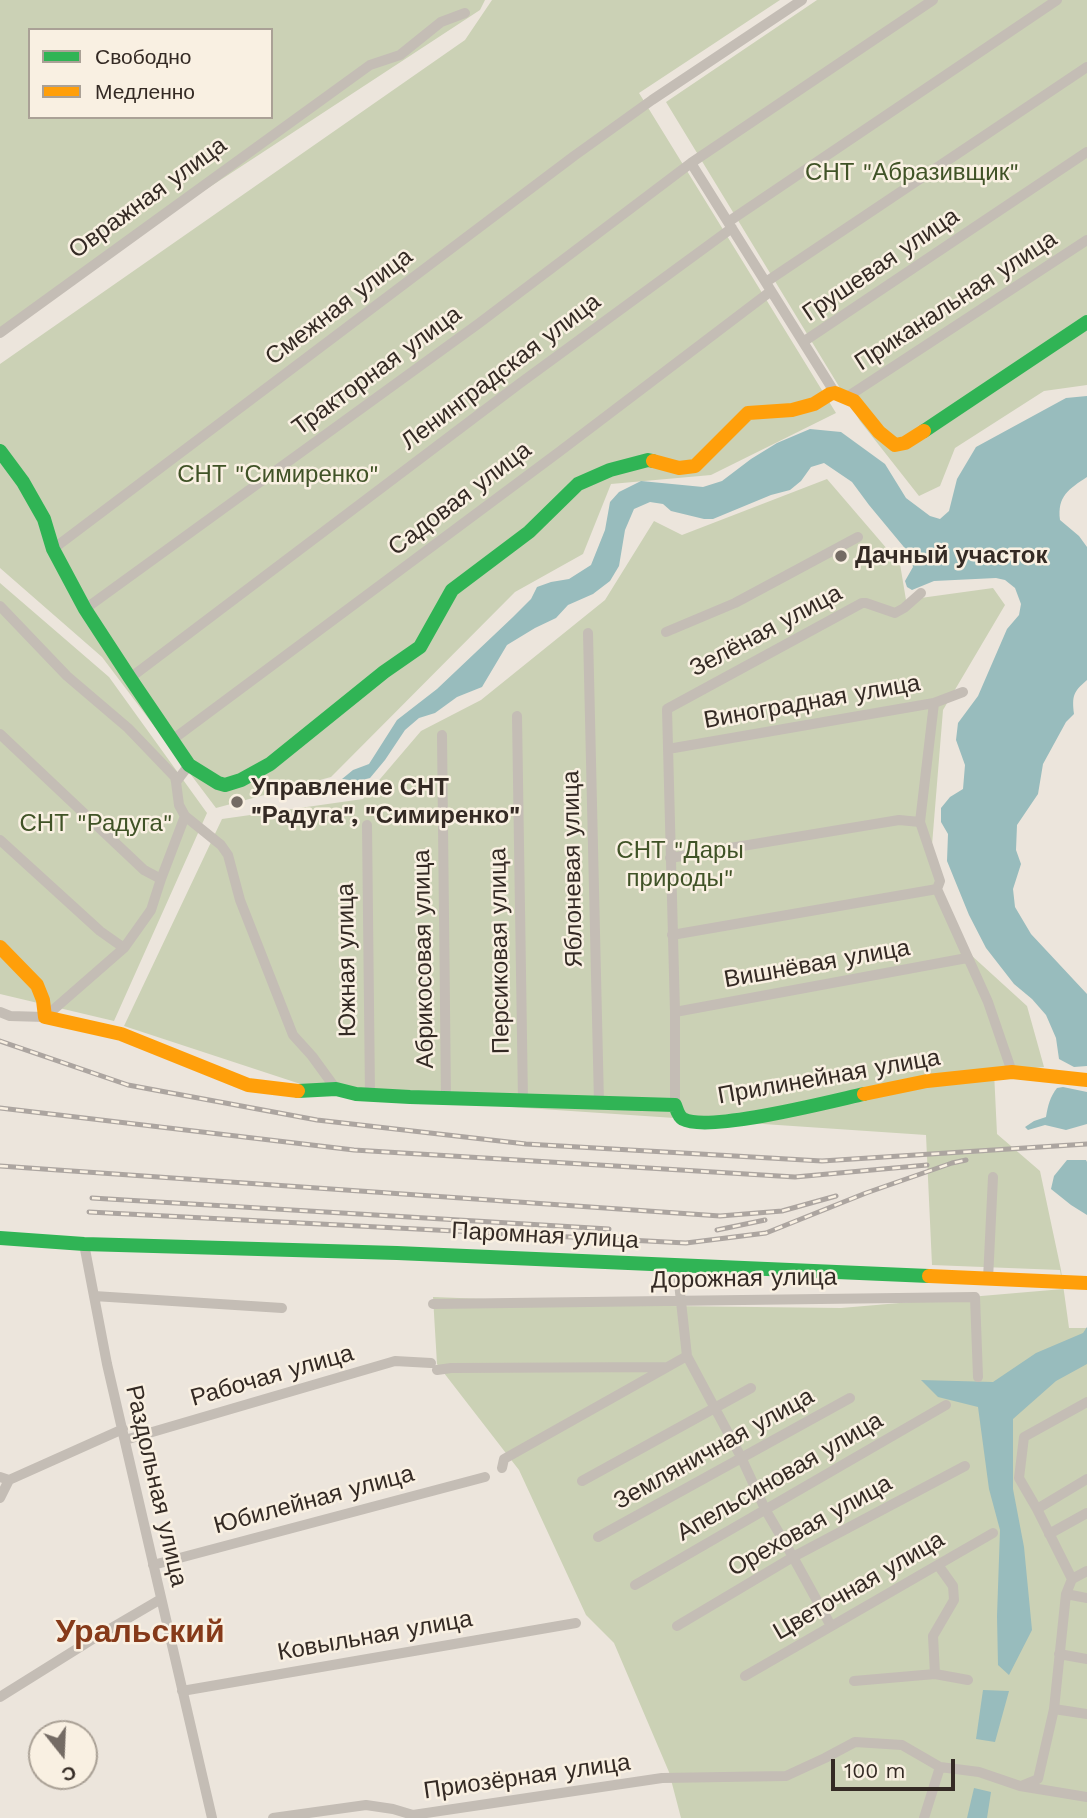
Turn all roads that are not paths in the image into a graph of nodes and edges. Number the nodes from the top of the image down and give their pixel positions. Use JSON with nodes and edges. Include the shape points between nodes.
{"nodes":[{"id":1,"x":802,"y":0,"type":"edge"},
{"id":2,"x":933,"y":0,"type":"edge"},
{"id":3,"x":1057,"y":0,"type":"edge"},
{"id":4,"x":465,"y":13,"type":"dead end"},
{"id":5,"x":1087,"y":67,"type":"edge"},
{"id":6,"x":1087,"y":152,"type":"edge"},
{"id":7,"x":691,"y":163,"type":"junction"},
{"id":8,"x":730,"y":225,"type":"junction"},
{"id":9,"x":1087,"y":240,"type":"edge"},
{"id":10,"x":768,"y":287,"type":"junction"},
{"id":11,"x":1087,"y":321,"type":"edge"},
{"id":12,"x":0,"y":334,"type":"edge"},
{"id":13,"x":803,"y":342,"type":"junction"},
{"id":14,"x":841,"y":395,"type":"junction"},
{"id":15,"x":0,"y":451,"type":"edge"},
{"id":16,"x":858,"y":537,"type":"dead end"},
{"id":17,"x":53,"y":549,"type":"junction"},
{"id":18,"x":921,"y":593,"type":"dead end"},
{"id":19,"x":0,"y":606,"type":"edge"},
{"id":20,"x":85,"y":610,"type":"junction"},
{"id":21,"x":666,"y":632,"type":"dead end"},
{"id":22,"x":588,"y":633,"type":"dead end"},
{"id":23,"x":130,"y":678,"type":"junction"},
{"id":24,"x":963,"y":692,"type":"dead end"},
{"id":25,"x":934,"y":702,"type":"junction"},
{"id":26,"x":517,"y":716,"type":"dead end"},
{"id":27,"x":0,"y":734,"type":"edge"},
{"id":28,"x":442,"y":735,"type":"dead end"},
{"id":29,"x":172,"y":740,"type":"junction"},
{"id":30,"x":668,"y":749,"type":"junction"},
{"id":31,"x":189,"y":765,"type":"junction"},
{"id":32,"x":176,"y":782,"type":"junction"},
{"id":33,"x":185,"y":816,"type":"junction"},
{"id":34,"x":920,"y":822,"type":"junction"},
{"id":35,"x":367,"y":825,"type":"dead end"},
{"id":36,"x":0,"y":840,"type":"edge"},
{"id":37,"x":670,"y":858,"type":"junction"},
{"id":38,"x":161,"y":879,"type":"junction"},
{"id":39,"x":937,"y":889,"type":"junction"},
{"id":40,"x":673,"y":935,"type":"junction"},
{"id":41,"x":0,"y":947,"type":"edge"},
{"id":42,"x":124,"y":948,"type":"junction"},
{"id":43,"x":967,"y":958,"type":"junction"},
{"id":44,"x":0,"y":1012,"type":"edge"},
{"id":45,"x":675,"y":1012,"type":"junction"},
{"id":46,"x":45,"y":1017,"type":"junction"},
{"id":47,"x":1012,"y":1072,"type":"junction"},
{"id":48,"x":1087,"y":1080,"type":"edge"},
{"id":49,"x":336,"y":1089,"type":"junction"},
{"id":50,"x":370,"y":1094,"type":"junction"},
{"id":51,"x":446,"y":1098,"type":"junction"},
{"id":52,"x":523,"y":1101,"type":"junction"},
{"id":53,"x":599,"y":1103,"type":"junction"},
{"id":54,"x":675,"y":1105,"type":"junction"},
{"id":55,"x":993,"y":1177,"type":"dead end"},
{"id":56,"x":0,"y":1238,"type":"edge"},
{"id":57,"x":84,"y":1244,"type":"junction"},
{"id":58,"x":677,"y":1265,"type":"junction"},
{"id":59,"x":988,"y":1279,"type":"junction"},
{"id":60,"x":1087,"y":1283,"type":"edge"},
{"id":61,"x":94,"y":1296,"type":"junction"},
{"id":62,"x":681,"y":1301,"type":"junction"},
{"id":63,"x":433,"y":1304,"type":"dead end"},
{"id":64,"x":282,"y":1308,"type":"dead end"},
{"id":65,"x":687,"y":1356,"type":"junction"},
{"id":66,"x":667,"y":1367,"type":"junction"},
{"id":67,"x":978,"y":1377,"type":"dead end"},
{"id":68,"x":751,"y":1388,"type":"dead end"},
{"id":69,"x":850,"y":1398,"type":"dead end"},
{"id":70,"x":1087,"y":1402,"type":"edge"},
{"id":71,"x":946,"y":1405,"type":"dead end"},
{"id":72,"x":714,"y":1408,"type":"junction"},
{"id":73,"x":123,"y":1429,"type":"junction"},
{"id":74,"x":125,"y":1440,"type":"junction"},
{"id":75,"x":741,"y":1457,"type":"junction"},
{"id":76,"x":965,"y":1466,"type":"dead end"},
{"id":77,"x":502,"y":1468,"type":"dead end"},
{"id":78,"x":485,"y":1477,"type":"dead end"},
{"id":79,"x":5,"y":1478,"type":"edge"},
{"id":80,"x":1087,"y":1479,"type":"edge"},
{"id":81,"x":582,"y":1481,"type":"dead end"},
{"id":82,"x":0,"y":1498,"type":"edge"},
{"id":83,"x":1037,"y":1508,"type":"junction"},
{"id":84,"x":765,"y":1509,"type":"junction"},
{"id":85,"x":1087,"y":1513,"type":"edge"},
{"id":86,"x":993,"y":1533,"type":"dead end"},
{"id":87,"x":1049,"y":1534,"type":"junction"},
{"id":88,"x":598,"y":1537,"type":"dead end"},
{"id":89,"x":793,"y":1557,"type":"junction"},
{"id":90,"x":153,"y":1565,"type":"junction"},
{"id":91,"x":938,"y":1565,"type":"junction"},
{"id":92,"x":1087,"y":1571,"type":"edge"},
{"id":93,"x":1072,"y":1579,"type":"junction"},
{"id":94,"x":635,"y":1586,"type":"dead end"},
{"id":95,"x":1066,"y":1594,"type":"junction"},
{"id":96,"x":1087,"y":1598,"type":"edge"},
{"id":97,"x":161,"y":1600,"type":"junction"},
{"id":98,"x":576,"y":1623,"type":"dead end"},
{"id":99,"x":677,"y":1626,"type":"dead end"},
{"id":100,"x":831,"y":1626,"type":"junction"},
{"id":101,"x":1059,"y":1654,"type":"junction"},
{"id":102,"x":1087,"y":1659,"type":"edge"},
{"id":103,"x":935,"y":1674,"type":"junction"},
{"id":104,"x":745,"y":1675,"type":"dead end"},
{"id":105,"x":968,"y":1680,"type":"dead end"},
{"id":106,"x":854,"y":1681,"type":"dead end"},
{"id":107,"x":182,"y":1691,"type":"junction"},
{"id":108,"x":0,"y":1697,"type":"edge"},
{"id":109,"x":1054,"y":1709,"type":"junction"},
{"id":110,"x":1087,"y":1714,"type":"edge"},
{"id":111,"x":940,"y":1767,"type":"junction"},
{"id":112,"x":1020,"y":1786,"type":"junction"},
{"id":113,"x":1087,"y":1797,"type":"edge"},
{"id":114,"x":212,"y":1818,"type":"edge"},
{"id":115,"x":274,"y":1818,"type":"edge"},
{"id":116,"x":923,"y":1818,"type":"edge"}],
"edges":[{"from":1,"to":17,"type":"street","name":"Смежная улица","via":[[564,164]]},
{"from":2,"to":7,"type":"street"},
{"from":3,"to":8,"type":"street"},
{"from":4,"to":12,"type":"street","name":"Овражная улица","via":[[441,22],[400,55],[370,65]]},
{"from":5,"to":10,"type":"street","name":"Садовая улица"},
{"from":6,"to":13,"type":"street","name":"Грушевая улица"},
{"from":7,"to":8,"type":"street"},
{"from":7,"to":20,"type":"street","name":"Тракторная улица"},
{"from":8,"to":10,"type":"street"},
{"from":8,"to":23,"type":"street","name":"Ленинградская улица"},
{"from":9,"to":14,"type":"street","name":"Приканальная улица"},
{"from":10,"to":13,"type":"street"},
{"from":10,"to":29,"type":"street","name":"Садовая улица","via":[[559,452]]},
{"from":11,"to":14,"type":"street","via":[[905,443],[895,445],[854,401]]},
{"from":13,"to":14,"type":"street"},
{"from":14,"to":31,"type":"street","via":[[830,394],[792,410],[748,413],[695,466],[679,468],[648,460],[578,484],[530,532],[452,590],[420,647],[270,764],[225,785]]},
{"from":15,"to":17,"type":"street","via":[[44,519]]},
{"from":16,"to":21,"type":"street","via":[[735,603]]},
{"from":17,"to":20,"type":"street"},
{"from":18,"to":30,"type":"street","name":"Зелёная улица","via":[[895,613],[862,603],[667,709]]},
{"from":19,"to":32,"type":"street","via":[[67,676],[128,728]]},
{"from":20,"to":23,"type":"street"},
{"from":22,"to":53,"type":"street","name":"Яблоневая улица"},
{"from":23,"to":29,"type":"street"},
{"from":24,"to":25,"type":"street","name":"Виноградная улица"},
{"from":25,"to":30,"type":"street","name":"Виноградная улица"},
{"from":25,"to":34,"type":"street"},
{"from":26,"to":52,"type":"street","name":"Персиковая улица"},
{"from":27,"to":38,"type":"street","via":[[144,870]]},
{"from":28,"to":51,"type":"street","name":"Абрикосовая улица"},
{"from":29,"to":31,"type":"street"},
{"from":30,"to":37,"type":"street"},
{"from":31,"to":32,"type":"street"},
{"from":32,"to":33,"type":"street"},
{"from":33,"to":38,"type":"street"},
{"from":33,"to":49,"type":"street","via":[[228,855],[240,900],[293,1035]]},
{"from":34,"to":37,"type":"street","via":[[899,820]]},
{"from":34,"to":39,"type":"street","via":[[940,881]]},
{"from":35,"to":50,"type":"street","name":"Южная улица"},
{"from":36,"to":42,"type":"street"},
{"from":37,"to":40,"type":"street"},
{"from":38,"to":42,"type":"street","via":[[151,911]]},
{"from":39,"to":40,"type":"street"},
{"from":39,"to":43,"type":"street"},
{"from":40,"to":45,"type":"street"},
{"from":41,"to":46,"type":"street","via":[[37,985]]},
{"from":42,"to":46,"type":"street"},
{"from":43,"to":45,"type":"street","name":"Вишнёвая улица"},
{"from":43,"to":47,"type":"street"},
{"from":44,"to":46,"type":"street"},
{"from":45,"to":54,"type":"street"},
{"from":46,"to":49,"type":"street","via":[[121,1034],[248,1085],[295,1091]]},
{"from":47,"to":48,"type":"street","name":"Прилинейная улица"},
{"from":47,"to":54,"type":"street","name":"Прилинейная улица","via":[[927,1081],[737,1121],[684,1119]]},
{"from":49,"to":50,"type":"street"},
{"from":50,"to":51,"type":"street"},
{"from":51,"to":52,"type":"street"},
{"from":52,"to":53,"type":"street"},
{"from":53,"to":54,"type":"street"},
{"from":55,"to":59,"type":"street"},
{"from":56,"to":57,"type":"street","name":"Паромная улица"},
{"from":57,"to":58,"type":"street","name":"Паромная улица"},
{"from":57,"to":61,"type":"street","name":"Раздольная улица"},
{"from":58,"to":59,"type":"street","name":"Паромная улица"},
{"from":58,"to":62,"type":"street"},
{"from":59,"to":60,"type":"street","name":"Паромная улица"},
{"from":61,"to":64,"type":"street"},
{"from":61,"to":73,"type":"street","name":"Раздольная улица"},
{"from":62,"to":63,"type":"street","name":"Дорожная улица"},
{"from":62,"to":65,"type":"street"},
{"from":62,"to":67,"type":"street","name":"Дорожная улица","via":[[975,1297]]},
{"from":65,"to":66,"type":"street"},
{"from":65,"to":72,"type":"street"},
{"from":66,"to":74,"type":"street","name":"Рабочая улица","via":[[451,1368],[395,1361]]},
{"from":66,"to":77,"type":"street","via":[[504,1459]]},
{"from":68,"to":72,"type":"street"},
{"from":69,"to":75,"type":"street","name":"Земляничная улица"},
{"from":70,"to":83,"type":"street","via":[[1024,1437],[1019,1478]]},
{"from":71,"to":84,"type":"street","name":"Апельсиновая улица"},
{"from":72,"to":75,"type":"street"},
{"from":72,"to":81,"type":"street"},
{"from":73,"to":74,"type":"street","name":"Раздольная улица"},
{"from":73,"to":79,"type":"street"},
{"from":74,"to":90,"type":"street","name":"Раздольная улица"},
{"from":75,"to":84,"type":"street"},
{"from":75,"to":88,"type":"street","name":"Земляничная улица"},
{"from":76,"to":89,"type":"street","name":"Ореховая улица"},
{"from":78,"to":90,"type":"street","name":"Юбилейная улица"},
{"from":79,"to":82,"type":"street"},
{"from":80,"to":83,"type":"street"},
{"from":83,"to":87,"type":"street"},
{"from":84,"to":89,"type":"street"},
{"from":84,"to":94,"type":"street","name":"Апельсиновая улица"},
{"from":85,"to":87,"type":"street"},
{"from":86,"to":91,"type":"street","name":"Цветочная улица"},
{"from":87,"to":93,"type":"street"},
{"from":89,"to":99,"type":"street","name":"Ореховая улица"},
{"from":89,"to":100,"type":"street"},
{"from":90,"to":97,"type":"street","name":"Раздольная улица"},
{"from":91,"to":100,"type":"street","name":"Цветочная улица"},
{"from":91,"to":103,"type":"street","via":[[953,1586],[954,1600],[933,1636]]},
{"from":92,"to":93,"type":"street"},
{"from":93,"to":95,"type":"street"},
{"from":95,"to":96,"type":"street"},
{"from":95,"to":101,"type":"street"},
{"from":97,"to":107,"type":"street","name":"Раздольная улица"},
{"from":97,"to":108,"type":"street"},
{"from":98,"to":107,"type":"street","name":"Ковыльная улица"},
{"from":100,"to":104,"type":"street","name":"Цветочная улица"},
{"from":101,"to":102,"type":"street"},
{"from":101,"to":109,"type":"street"},
{"from":103,"to":105,"type":"street"},
{"from":103,"to":106,"type":"street"},
{"from":107,"to":114,"type":"street","name":"Раздольная улица"},
{"from":109,"to":110,"type":"street"},
{"from":109,"to":112,"type":"street","via":[[1038,1779]]},
{"from":111,"to":112,"type":"street","via":[[979,1772]]},
{"from":111,"to":115,"type":"street","name":"Приозёрная улица","via":[[902,1745],[855,1742],[786,1776],[662,1778],[413,1815],[366,1805]]},
{"from":111,"to":116,"type":"street"},
{"from":112,"to":113,"type":"street"}]}
